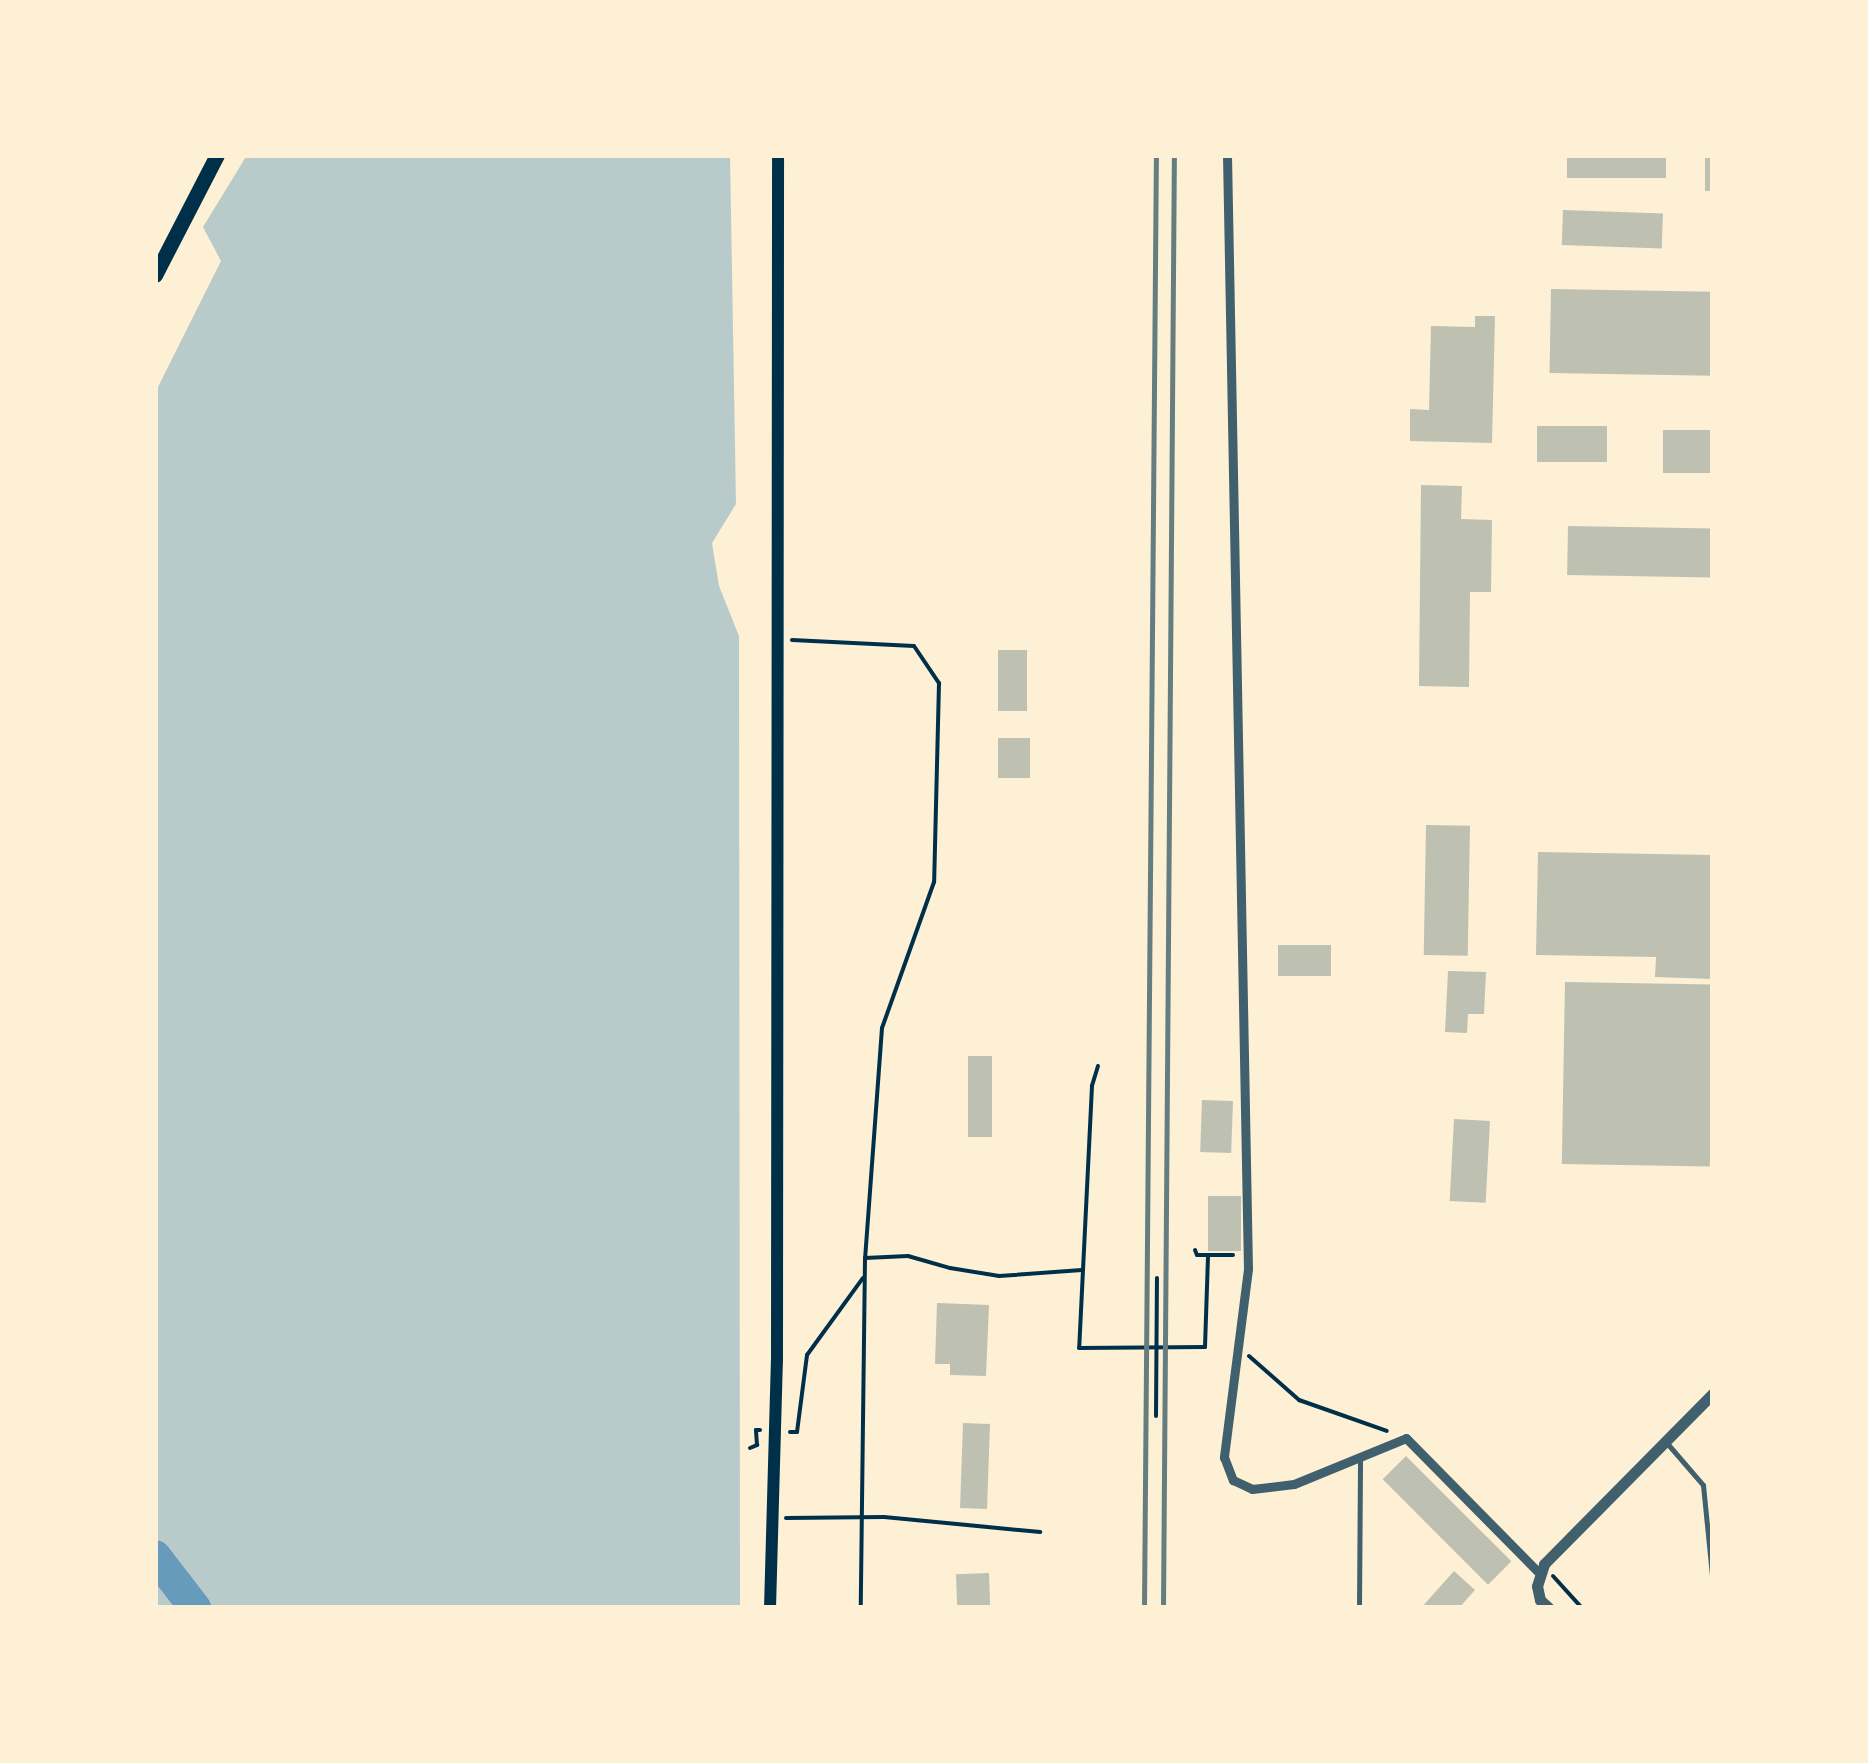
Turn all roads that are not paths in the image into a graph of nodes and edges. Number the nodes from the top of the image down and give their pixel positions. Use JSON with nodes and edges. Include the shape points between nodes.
{"nodes":[{"id":1,"x":217,"y":155,"type":"edge"},
{"id":2,"x":778,"y":155,"type":"edge"},
{"id":3,"x":1227,"y":155,"type":"edge"},
{"id":4,"x":155,"y":275,"type":"edge"},
{"id":5,"x":1713,"y":1394,"type":"edge"},
{"id":6,"x":1664,"y":1440,"type":"junction"},
{"id":7,"x":1360,"y":1457,"type":"junction"},
{"id":8,"x":1541,"y":1568,"type":"junction"},
{"id":9,"x":1713,"y":1585,"type":"edge"},
{"id":10,"x":770,"y":1608,"type":"edge"},
{"id":11,"x":1358,"y":1608,"type":"edge"},
{"id":12,"x":1549,"y":1608,"type":"edge"}],
"edges":[{"from":1,"to":4,"type":"highway"},
{"from":2,"to":10,"type":"main road","via":[[776,1519]]},
{"from":3,"to":7,"type":"street","via":[[1248,1255],[1224,1457],[1234,1480],[1252,1489],[1294,1484]]},
{"from":5,"to":6,"type":"street"},
{"from":6,"to":8,"type":"street"},
{"from":6,"to":9,"type":"lane","via":[[1703,1484]]},
{"from":7,"to":8,"type":"street","via":[[1406,1438]]},
{"from":7,"to":11,"type":"lane"},
{"from":8,"to":12,"type":"street","via":[[1540,1600]]}]}
